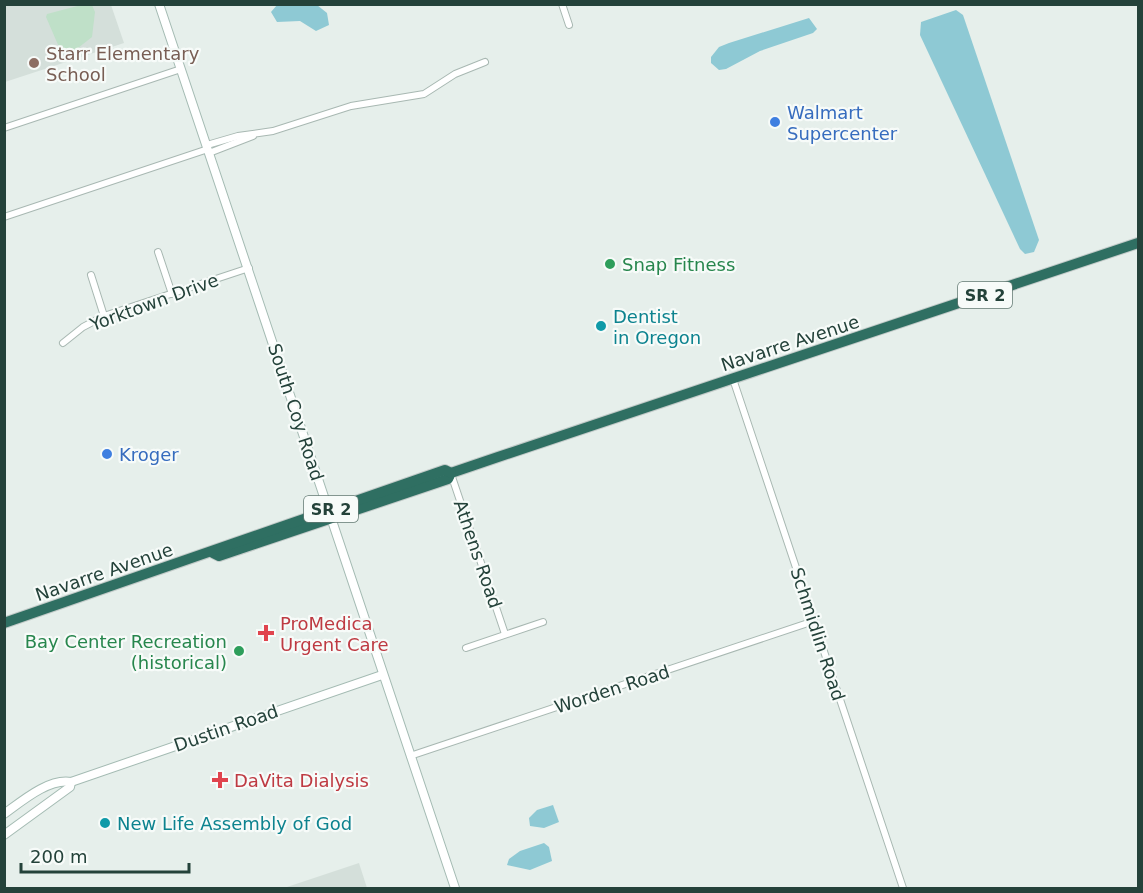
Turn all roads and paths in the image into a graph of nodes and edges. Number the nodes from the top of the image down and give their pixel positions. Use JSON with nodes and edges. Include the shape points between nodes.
{"nodes":[{"id":1,"x":159,"y":4,"type":"edge"},
{"id":2,"x":562,"y":4,"type":"edge"},
{"id":3,"x":569,"y":25,"type":"dead end"},
{"id":4,"x":485,"y":62,"type":"dead end"},
{"id":5,"x":181,"y":69,"type":"junction"},
{"id":6,"x":4,"y":128,"type":"edge"},
{"id":7,"x":208,"y":149,"type":"junction"},
{"id":8,"x":4,"y":217,"type":"edge"},
{"id":9,"x":1138,"y":243,"type":"edge"},
{"id":10,"x":158,"y":252,"type":"dead end"},
{"id":11,"x":249,"y":268,"type":"junction"},
{"id":12,"x":91,"y":275,"type":"dead end"},
{"id":13,"x":172,"y":294,"type":"junction"},
{"id":14,"x":104,"y":316,"type":"junction"},
{"id":15,"x":63,"y":343,"type":"dead end"},
{"id":16,"x":733,"y":379,"type":"junction"},
{"id":17,"x":436,"y":473,"type":"junction"},
{"id":18,"x":451,"y":473,"type":"junction"},
{"id":19,"x":417,"y":490,"type":"junction"},
{"id":20,"x":328,"y":515,"type":"junction"},
{"id":21,"x":814,"y":621,"type":"junction"},
{"id":22,"x":543,"y":622,"type":"dead end"},
{"id":23,"x":4,"y":623,"type":"edge"},
{"id":24,"x":506,"y":634,"type":"junction"},
{"id":25,"x":466,"y":648,"type":"dead end"},
{"id":26,"x":382,"y":675,"type":"junction"},
{"id":27,"x":410,"y":756,"type":"junction"},
{"id":28,"x":71,"y":782,"type":"junction"},
{"id":29,"x":6,"y":812,"type":"edge"},
{"id":30,"x":18,"y":825,"type":"junction"},
{"id":31,"x":4,"y":835,"type":"edge"},
{"id":32,"x":455,"y":888,"type":"edge"},
{"id":33,"x":903,"y":888,"type":"edge"}],
"edges":[{"from":1,"to":5,"type":"street","name":"South Coy Road"},
{"from":2,"to":3,"type":"street"},
{"from":4,"to":7,"type":"street","via":[[455,74],[424,94],[351,106],[238,136]]},
{"from":5,"to":6,"type":"street"},
{"from":5,"to":7,"type":"street","name":"South Coy Road"},
{"from":7,"to":8,"type":"street"},
{"from":7,"to":11,"type":"street","name":"South Coy Road"},
{"from":9,"to":16,"type":"highway","name":"Navarre Avenue","number":"SR 2"},
{"from":10,"to":13,"type":"street"},
{"from":11,"to":13,"type":"street","name":"Yorktown Drive"},
{"from":11,"to":20,"type":"street","name":"South Coy Road"},
{"from":12,"to":14,"type":"street"},
{"from":13,"to":14,"type":"street","name":"Yorktown Drive"},
{"from":14,"to":15,"type":"street","name":"Yorktown Drive"},
{"from":16,"to":18,"type":"highway","name":"Navarre Avenue","number":"SR 2"},
{"from":16,"to":21,"type":"street","name":"Schmidlin Road"},
{"from":17,"to":18,"type":"highway","name":"Navarre Avenue","number":"SR 2"},
{"from":17,"to":19,"type":"highway","via":[[436,479]]},
{"from":17,"to":20,"type":"highway","name":"Navarre Avenue","number":"SR 2"},
{"from":18,"to":19,"type":"highway","name":"Navarre Avenue","number":"SR 2","via":[[448,480]]},
{"from":18,"to":24,"type":"street","name":"Athens Road"},
{"from":19,"to":20,"type":"highway","name":"Navarre Avenue","number":"SR 2"},
{"from":20,"to":23,"type":"highway","name":"Navarre Avenue","number":"SR 2","via":[[216,547],[213,553]]},
{"from":20,"to":26,"type":"street","name":"South Coy Road"},
{"from":21,"to":27,"type":"street","name":"Worden Road"},
{"from":21,"to":33,"type":"street","name":"Schmidlin Road"},
{"from":22,"to":24,"type":"street"},
{"from":24,"to":25,"type":"street"},
{"from":26,"to":27,"type":"street","name":"South Coy Road"},
{"from":26,"to":28,"type":"street","name":"Dustin Road"},
{"from":27,"to":32,"type":"street","name":"South Coy Road"},
{"from":28,"to":29,"type":"street","name":"Dustin Road","via":[[44,789]]},
{"from":28,"to":30,"type":"street","name":"Dustin Road","via":[[70,788]]},
{"from":29,"to":30,"type":"street"},
{"from":30,"to":31,"type":"street","name":"Dustin Road"}]}
